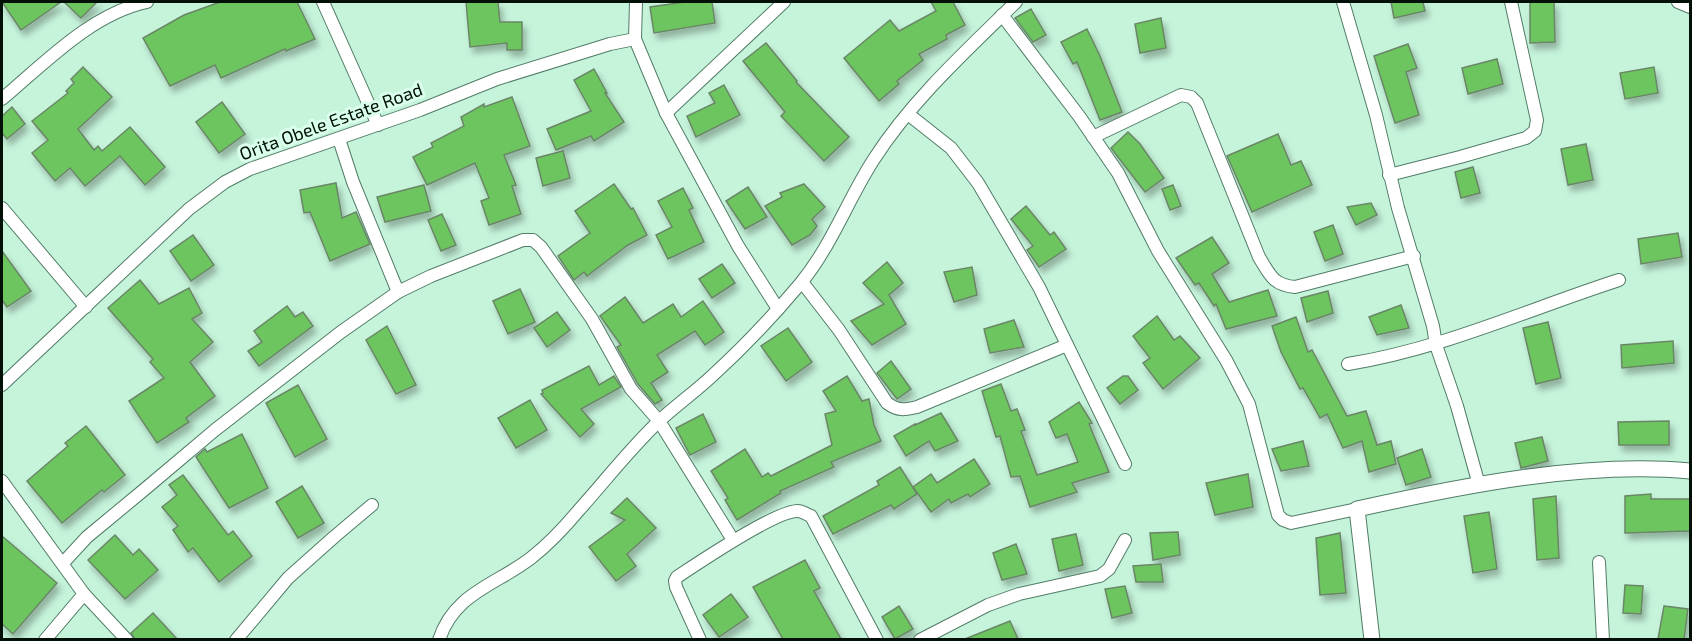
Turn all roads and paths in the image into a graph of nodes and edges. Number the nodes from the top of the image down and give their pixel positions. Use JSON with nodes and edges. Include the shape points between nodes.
{"nodes":[{"id":1,"x":147,"y":2,"type":"edge"},
{"id":2,"x":323,"y":2,"type":"edge"},
{"id":3,"x":636,"y":2,"type":"edge"},
{"id":4,"x":784,"y":2,"type":"edge"},
{"id":5,"x":1016,"y":2,"type":"edge"},
{"id":6,"x":1343,"y":2,"type":"edge"},
{"id":7,"x":1511,"y":2,"type":"edge"},
{"id":8,"x":1678,"y":2,"type":"edge"},
{"id":9,"x":1690,"y":7,"type":"edge"},
{"id":10,"x":1002,"y":15,"type":"junction"},
{"id":11,"x":635,"y":39,"type":"junction"},
{"id":12,"x":2,"y":99,"type":"edge"},
{"id":13,"x":666,"y":113,"type":"junction"},
{"id":14,"x":908,"y":114,"type":"junction"},
{"id":15,"x":378,"y":125,"type":"junction"},
{"id":16,"x":1093,"y":137,"type":"junction"},
{"id":17,"x":339,"y":139,"type":"junction"},
{"id":18,"x":1389,"y":175,"type":"junction"},
{"id":19,"x":2,"y":208,"type":"edge"},
{"id":20,"x":1414,"y":256,"type":"junction"},
{"id":21,"x":1619,"y":280,"type":"dead end"},
{"id":22,"x":802,"y":282,"type":"junction"},
{"id":23,"x":398,"y":292,"type":"junction"},
{"id":24,"x":86,"y":307,"type":"junction"},
{"id":25,"x":778,"y":309,"type":"junction"},
{"id":26,"x":1067,"y":345,"type":"junction"},
{"id":27,"x":1436,"y":345,"type":"junction"},
{"id":28,"x":1348,"y":364,"type":"dead end"},
{"id":29,"x":2,"y":385,"type":"edge"},
{"id":30,"x":659,"y":422,"type":"junction"},
{"id":31,"x":1125,"y":464,"type":"dead end"},
{"id":32,"x":1690,"y":471,"type":"edge"},
{"id":33,"x":2,"y":481,"type":"edge"},
{"id":34,"x":1479,"y":485,"type":"junction"},
{"id":35,"x":372,"y":505,"type":"dead end"},
{"id":36,"x":1357,"y":509,"type":"junction"},
{"id":37,"x":733,"y":540,"type":"junction"},
{"id":38,"x":1125,"y":540,"type":"dead end"},
{"id":39,"x":1599,"y":562,"type":"dead end"},
{"id":40,"x":63,"y":563,"type":"junction"},
{"id":41,"x":84,"y":594,"type":"junction"},
{"id":42,"x":45,"y":639,"type":"edge"},
{"id":43,"x":127,"y":639,"type":"edge"},
{"id":44,"x":236,"y":639,"type":"edge"},
{"id":45,"x":439,"y":639,"type":"edge"},
{"id":46,"x":700,"y":639,"type":"edge"},
{"id":47,"x":877,"y":639,"type":"edge"},
{"id":48,"x":920,"y":639,"type":"edge"},
{"id":49,"x":1372,"y":639,"type":"edge"},
{"id":50,"x":1603,"y":639,"type":"edge"}],
"edges":[{"from":1,"to":12,"type":"street","via":[[102,19]]},
{"from":2,"to":15,"type":"street"},
{"from":3,"to":11,"type":"street"},
{"from":4,"to":13,"type":"street"},
{"from":5,"to":10,"type":"street"},
{"from":6,"to":18,"type":"street"},
{"from":7,"to":18,"type":"street","via":[[1537,120],[1535,130],[1526,138]]},
{"from":8,"to":9,"type":"street"},
{"from":10,"to":14,"type":"street"},
{"from":10,"to":16,"type":"street"},
{"from":11,"to":13,"type":"street"},
{"from":11,"to":15,"type":"street","name":"Orita Obele Estate Road","via":[[497,79]]},
{"from":13,"to":25,"type":"street","via":[[738,246]]},
{"from":14,"to":22,"type":"street","via":[[873,160]]},
{"from":14,"to":26,"type":"street","via":[[951,148],[978,183],[1039,287]]},
{"from":15,"to":17,"type":"street","name":"Orita Obele Estate Road"},
{"from":16,"to":20,"type":"street","via":[[1181,95],[1191,97],[1197,103],[1259,257],[1272,280],[1284,286],[1295,287]]},
{"from":16,"to":36,"type":"street","via":[[1118,173],[1158,251],[1227,360],[1249,404],[1278,515],[1291,523]]},
{"from":17,"to":23,"type":"street"},
{"from":17,"to":24,"type":"street","name":"Orita Obele Estate Road","via":[[250,169],[225,182],[189,209]]},
{"from":18,"to":20,"type":"street"},
{"from":19,"to":24,"type":"street"},
{"from":20,"to":27,"type":"street"},
{"from":21,"to":27,"type":"street"},
{"from":22,"to":25,"type":"street"},
{"from":22,"to":26,"type":"street","via":[[887,403],[902,410]]},
{"from":23,"to":30,"type":"street","via":[[523,240],[533,240],[592,319],[638,399]]},
{"from":23,"to":40,"type":"street","via":[[215,430],[87,537]]},
{"from":24,"to":29,"type":"street","name":"Orita Obele Estate Road"},
{"from":25,"to":30,"type":"street","via":[[738,352]]},
{"from":26,"to":31,"type":"street"},
{"from":27,"to":28,"type":"street"},
{"from":27,"to":34,"type":"street"},
{"from":30,"to":37,"type":"street"},
{"from":30,"to":45,"type":"street","via":[[553,540],[454,610]]},
{"from":32,"to":34,"type":"street","via":[[1594,471]]},
{"from":33,"to":40,"type":"street"},
{"from":34,"to":36,"type":"street"},
{"from":35,"to":44,"type":"street","via":[[288,578]]},
{"from":36,"to":49,"type":"street"},
{"from":37,"to":46,"type":"street","via":[[675,581]]},
{"from":37,"to":47,"type":"street","via":[[783,515],[798,511],[811,516]]},
{"from":38,"to":48,"type":"street","via":[[1109,569],[1100,576],[1019,594]]},
{"from":39,"to":50,"type":"street"},
{"from":40,"to":41,"type":"street"},
{"from":41,"to":42,"type":"street"},
{"from":41,"to":43,"type":"street"}]}
